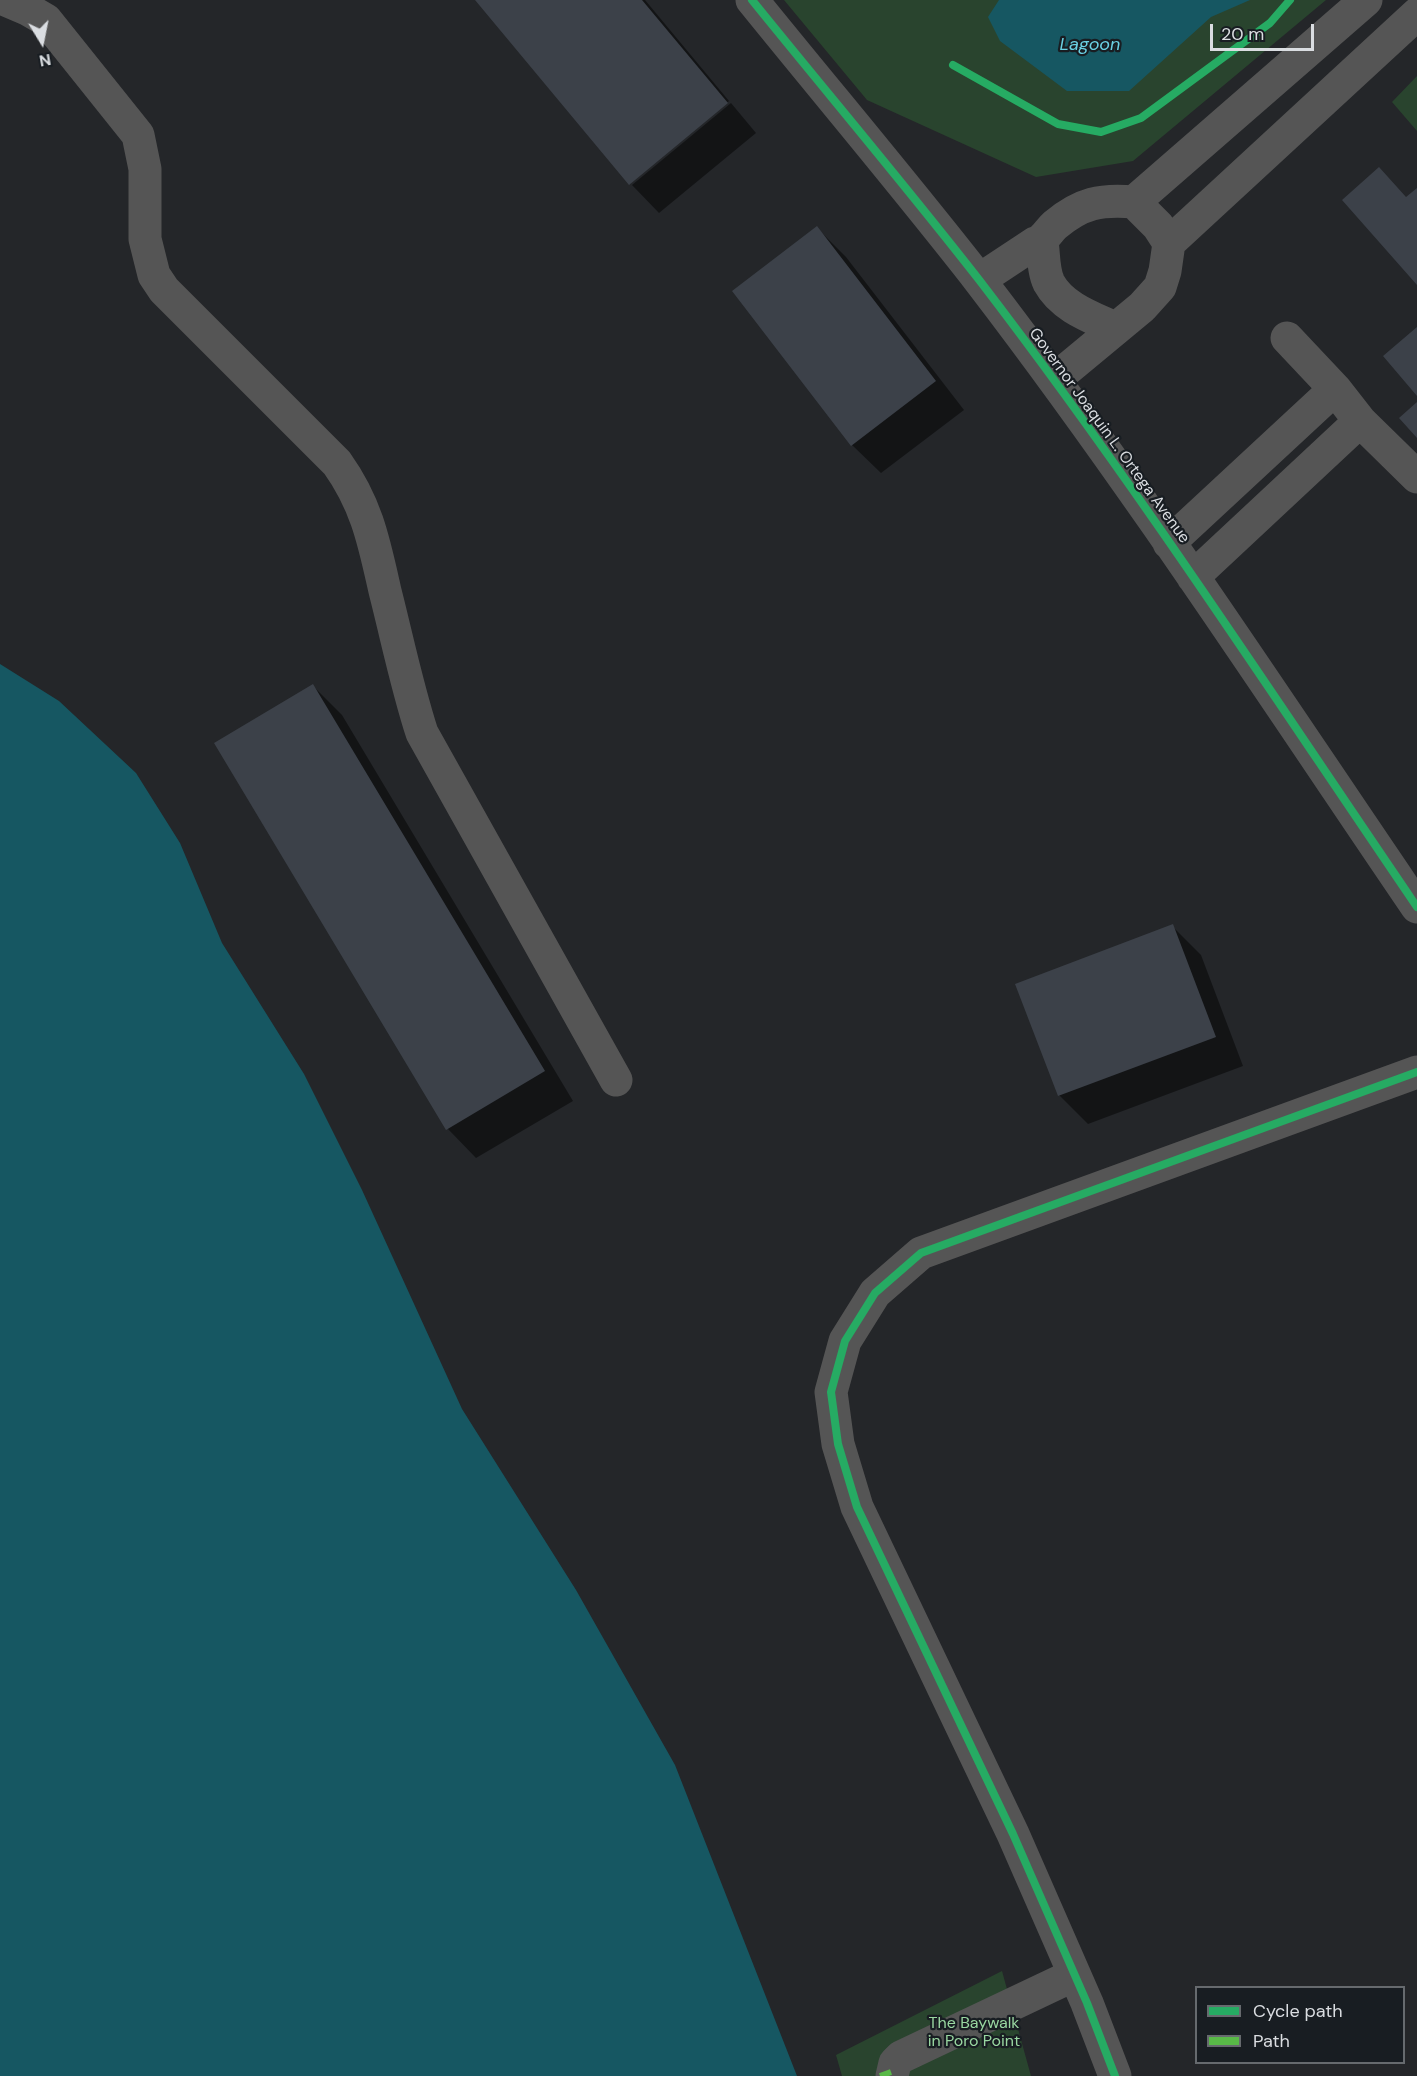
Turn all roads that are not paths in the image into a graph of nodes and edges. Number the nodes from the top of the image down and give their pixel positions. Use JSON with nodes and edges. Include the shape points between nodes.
{"nodes":[{"id":1,"x":6,"y":0,"type":"edge"},
{"id":2,"x":752,"y":0,"type":"edge"},
{"id":3,"x":1366,"y":0,"type":"edge"},
{"id":4,"x":1417,"y":14,"type":"edge"},
{"id":5,"x":1134,"y":202,"type":"junction"},
{"id":6,"x":1042,"y":241,"type":"junction"},
{"id":7,"x":1169,"y":243,"type":"junction"},
{"id":8,"x":979,"y":280,"type":"junction"},
{"id":9,"x":1114,"y":328,"type":"junction"},
{"id":10,"x":1287,"y":338,"type":"dead end"},
{"id":11,"x":1054,"y":380,"type":"junction"},
{"id":12,"x":1335,"y":388,"type":"junction"},
{"id":13,"x":1360,"y":420,"type":"junction"},
{"id":14,"x":1417,"y":477,"type":"edge"},
{"id":15,"x":1169,"y":543,"type":"junction"},
{"id":16,"x":1192,"y":577,"type":"junction"},
{"id":17,"x":1417,"y":907,"type":"edge"},
{"id":18,"x":1417,"y":1072,"type":"edge"},
{"id":19,"x":616,"y":1080,"type":"dead end"},
{"id":20,"x":1074,"y":1975,"type":"junction"},
{"id":21,"x":888,"y":2075,"type":"edge"},
{"id":22,"x":1115,"y":2076,"type":"edge"}],
"edges":[{"from":1,"to":19,"type":"street","via":[[46,20],[138,135],[145,169],[144,239],[154,275],[164,290],[337,463],[351,482],[369,524],[428,748]]},
{"from":2,"to":8,"type":"street","name":"Governor Joaquin L. Ortega Avenue"},
{"from":3,"to":5,"type":"street"},
{"from":4,"to":7,"type":"street"},
{"from":5,"to":6,"type":"street","via":[[1109,200],[1083,206],[1054,226]]},
{"from":5,"to":7,"type":"street"},
{"from":6,"to":8,"type":"street"},
{"from":6,"to":9,"type":"street","via":[[1048,282],[1060,298]]},
{"from":7,"to":9,"type":"street","via":[[1160,287]]},
{"from":8,"to":11,"type":"street","name":"Governor Joaquin L. Ortega Avenue"},
{"from":9,"to":11,"type":"street"},
{"from":10,"to":12,"type":"street"},
{"from":11,"to":15,"type":"street","name":"Governor Joaquin L. Ortega Avenue"},
{"from":12,"to":13,"type":"street"},
{"from":12,"to":15,"type":"street"},
{"from":13,"to":14,"type":"street"},
{"from":13,"to":16,"type":"street"},
{"from":15,"to":16,"type":"street","name":"Governor Joaquin L. Ortega Avenue"},
{"from":16,"to":17,"type":"street","name":"Governor Joaquin L. Ortega Avenue"},
{"from":18,"to":20,"type":"street","via":[[921,1253],[876,1293],[845,1341],[831,1392],[838,1444],[857,1507],[1013,1834]]},
{"from":20,"to":21,"type":"street","via":[[901,2057]]},
{"from":20,"to":22,"type":"street"}]}
